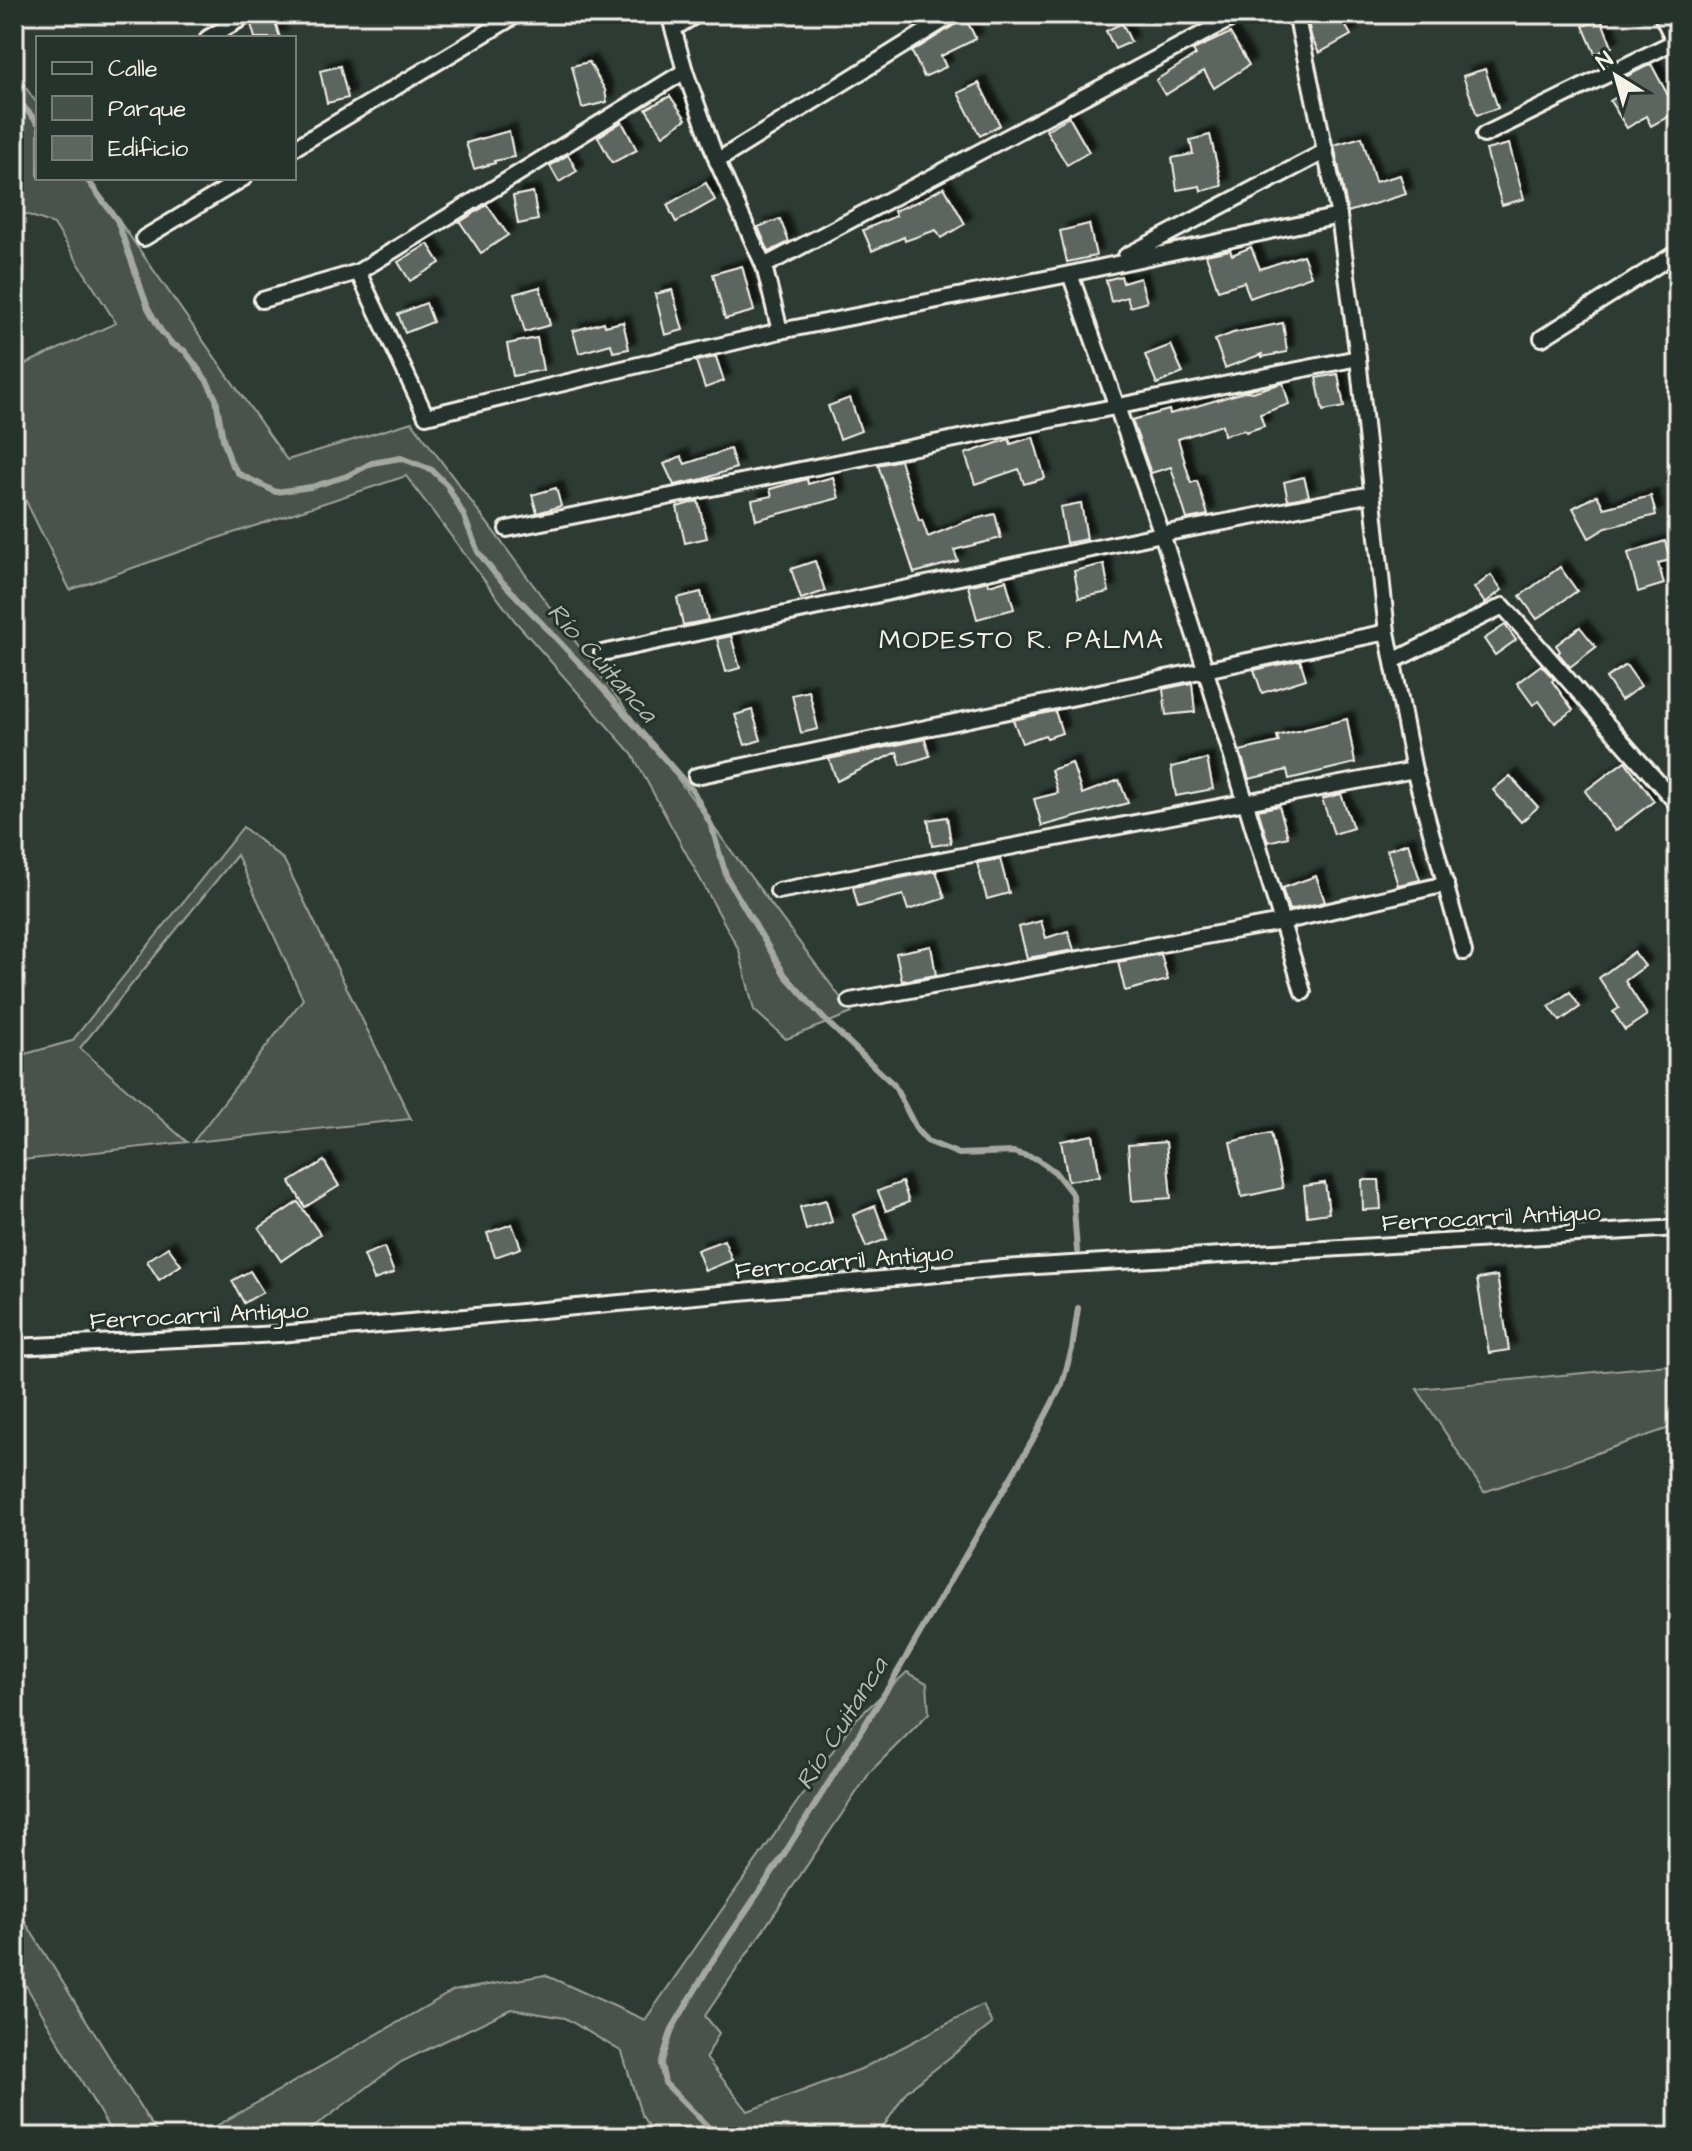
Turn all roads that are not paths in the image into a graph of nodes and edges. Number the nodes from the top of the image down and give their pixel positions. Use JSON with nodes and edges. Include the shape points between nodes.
{"nodes":[{"id":1,"x":249,"y":14,"type":"edge"},
{"id":2,"x":518,"y":14,"type":"edge"},
{"id":3,"x":669,"y":14,"type":"edge"},
{"id":4,"x":698,"y":14,"type":"edge"},
{"id":5,"x":954,"y":14,"type":"edge"},
{"id":6,"x":1240,"y":14,"type":"edge"},
{"id":7,"x":1296,"y":14,"type":"edge"},
{"id":8,"x":1661,"y":14,"type":"edge"},
{"id":9,"x":673,"y":29,"type":"junction"},
{"id":10,"x":211,"y":36,"type":"edge"},
{"id":11,"x":1676,"y":41,"type":"edge"},
{"id":12,"x":685,"y":71,"type":"junction"},
{"id":13,"x":1484,"y":135,"type":"dead end"},
{"id":14,"x":296,"y":147,"type":"edge"},
{"id":15,"x":1326,"y":151,"type":"junction"},
{"id":16,"x":717,"y":161,"type":"junction"},
{"id":17,"x":241,"y":180,"type":"edge"},
{"id":18,"x":1339,"y":216,"type":"junction"},
{"id":19,"x":144,"y":238,"type":"dead end"},
{"id":20,"x":1678,"y":252,"type":"edge"},
{"id":21,"x":1108,"y":265,"type":"junction"},
{"id":22,"x":764,"y":266,"type":"junction"},
{"id":23,"x":358,"y":272,"type":"junction"},
{"id":24,"x":1070,"y":274,"type":"junction"},
{"id":25,"x":262,"y":300,"type":"dead end"},
{"id":26,"x":780,"y":331,"type":"junction"},
{"id":27,"x":1542,"y":338,"type":"dead end"},
{"id":28,"x":1358,"y":358,"type":"junction"},
{"id":29,"x":1117,"y":405,"type":"junction"},
{"id":30,"x":1372,"y":494,"type":"junction"},
{"id":31,"x":507,"y":529,"type":"dead end"},
{"id":32,"x":1162,"y":534,"type":"junction"},
{"id":33,"x":1387,"y":632,"type":"junction"},
{"id":34,"x":602,"y":653,"type":"dead end"},
{"id":35,"x":1393,"y":661,"type":"junction"},
{"id":36,"x":1205,"y":668,"type":"junction"},
{"id":37,"x":1414,"y":770,"type":"junction"},
{"id":38,"x":696,"y":776,"type":"dead end"},
{"id":39,"x":1247,"y":801,"type":"junction"},
{"id":40,"x":1678,"y":805,"type":"edge"},
{"id":41,"x":1446,"y":884,"type":"junction"},
{"id":42,"x":778,"y":891,"type":"dead end"},
{"id":43,"x":1282,"y":922,"type":"junction"},
{"id":44,"x":1464,"y":952,"type":"dead end"},
{"id":45,"x":1303,"y":992,"type":"dead end"},
{"id":46,"x":850,"y":1001,"type":"dead end"},
{"id":47,"x":1678,"y":1228,"type":"edge"},
{"id":48,"x":14,"y":1347,"type":"edge"}],
"edges":[{"from":1,"to":10,"type":"street"},
{"from":2,"to":14,"type":"street"},
{"from":3,"to":9,"type":"street"},
{"from":4,"to":9,"type":"street"},
{"from":5,"to":16,"type":"street"},
{"from":6,"to":22,"type":"street"},
{"from":7,"to":15,"type":"street"},
{"from":8,"to":11,"type":"street"},
{"from":9,"to":12,"type":"street"},
{"from":11,"to":13,"type":"street"},
{"from":12,"to":16,"type":"street"},
{"from":12,"to":23,"type":"street"},
{"from":15,"to":18,"type":"street"},
{"from":15,"to":21,"type":"street"},
{"from":16,"to":22,"type":"street"},
{"from":17,"to":19,"type":"street"},
{"from":18,"to":21,"type":"street"},
{"from":18,"to":28,"type":"street"},
{"from":20,"to":27,"type":"street"},
{"from":21,"to":24,"type":"street"},
{"from":22,"to":26,"type":"street"},
{"from":23,"to":25,"type":"street"},
{"from":23,"to":26,"type":"street","via":[[426,416]]},
{"from":24,"to":26,"type":"street"},
{"from":24,"to":29,"type":"street"},
{"from":28,"to":29,"type":"street"},
{"from":28,"to":30,"type":"street"},
{"from":29,"to":31,"type":"street"},
{"from":29,"to":32,"type":"street"},
{"from":30,"to":32,"type":"street"},
{"from":30,"to":33,"type":"street"},
{"from":32,"to":34,"type":"street"},
{"from":32,"to":36,"type":"street"},
{"from":33,"to":35,"type":"street"},
{"from":33,"to":36,"type":"street"},
{"from":35,"to":37,"type":"street"},
{"from":35,"to":40,"type":"street","via":[[1503,606]]},
{"from":36,"to":38,"type":"street"},
{"from":36,"to":39,"type":"street"},
{"from":37,"to":39,"type":"street"},
{"from":37,"to":41,"type":"street"},
{"from":39,"to":42,"type":"street"},
{"from":39,"to":43,"type":"street"},
{"from":41,"to":43,"type":"street"},
{"from":41,"to":44,"type":"street"},
{"from":43,"to":45,"type":"street"},
{"from":43,"to":46,"type":"street"},
{"from":47,"to":48,"type":"street","name":"Ferrocarril Antiguo","via":[[1004,1268],[279,1334]]}]}
